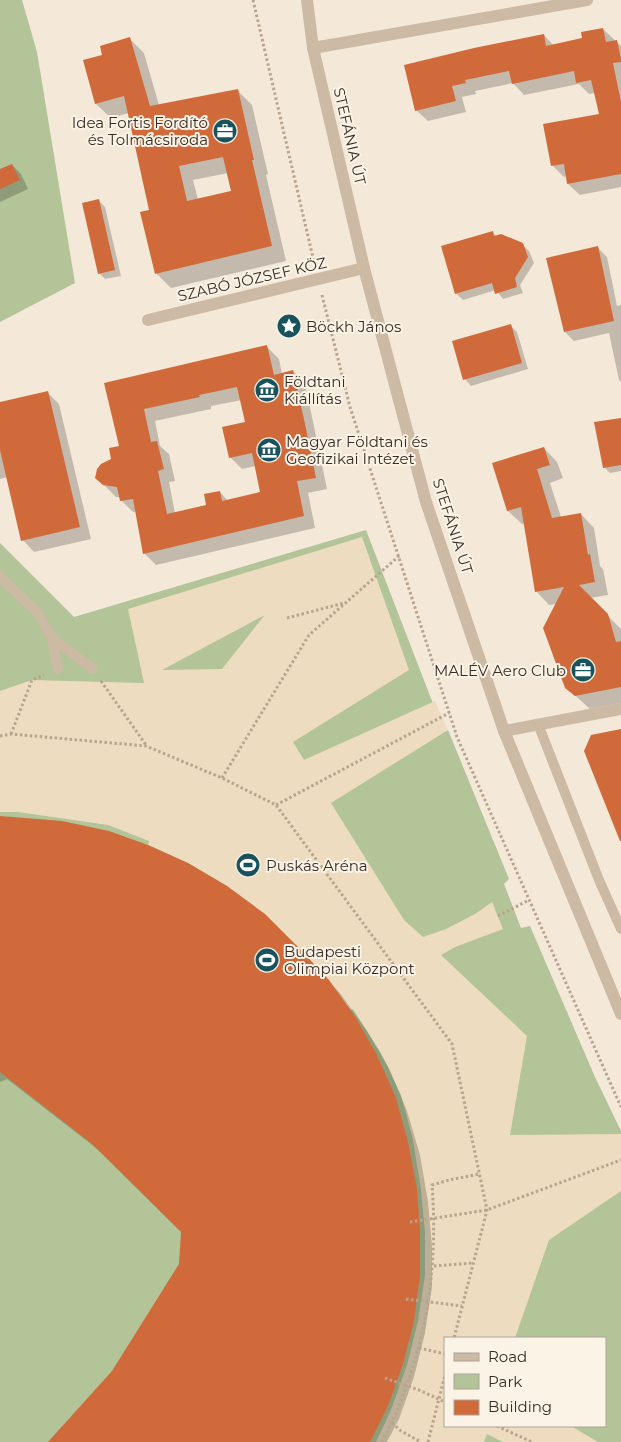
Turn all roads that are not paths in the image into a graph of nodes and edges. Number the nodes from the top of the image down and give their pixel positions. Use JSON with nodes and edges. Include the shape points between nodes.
{"nodes":[{"id":1,"x":306,"y":0,"type":"edge"},
{"id":2,"x":587,"y":0,"type":"edge"},
{"id":3,"x":313,"y":48,"type":"junction"},
{"id":4,"x":364,"y":268,"type":"junction"},
{"id":5,"x":148,"y":320,"type":"dead end"},
{"id":6,"x":0,"y":577,"type":"edge"},
{"id":7,"x":52,"y":638,"type":"junction"},
{"id":8,"x":58,"y":669,"type":"road end"},
{"id":9,"x":92,"y":669,"type":"road end"},
{"id":10,"x":621,"y":709,"type":"edge"},
{"id":11,"x":538,"y":724,"type":"junction"},
{"id":12,"x":504,"y":731,"type":"junction"},
{"id":13,"x":621,"y":929,"type":"edge"},
{"id":14,"x":621,"y":1014,"type":"edge"}],
"edges":[{"from":1,"to":3,"type":"street","name":"STEFÁNIA ÚT"},
{"from":2,"to":3,"type":"street"},
{"from":3,"to":4,"type":"street","name":"STEFÁNIA ÚT"},
{"from":4,"to":5,"type":"street","name":"SZABÓ JÓZSEF KÖZ"},
{"from":4,"to":12,"type":"street","name":"STEFÁNIA ÚT","via":[[426,502]]},
{"from":6,"to":7,"type":"lane","via":[[38,614]]},
{"from":7,"to":8,"type":"lane"},
{"from":7,"to":9,"type":"lane"},
{"from":10,"to":11,"type":"street"},
{"from":11,"to":12,"type":"street"},
{"from":11,"to":13,"type":"lane"},
{"from":12,"to":14,"type":"street","name":"STEFÁNIA ÚT"}]}
